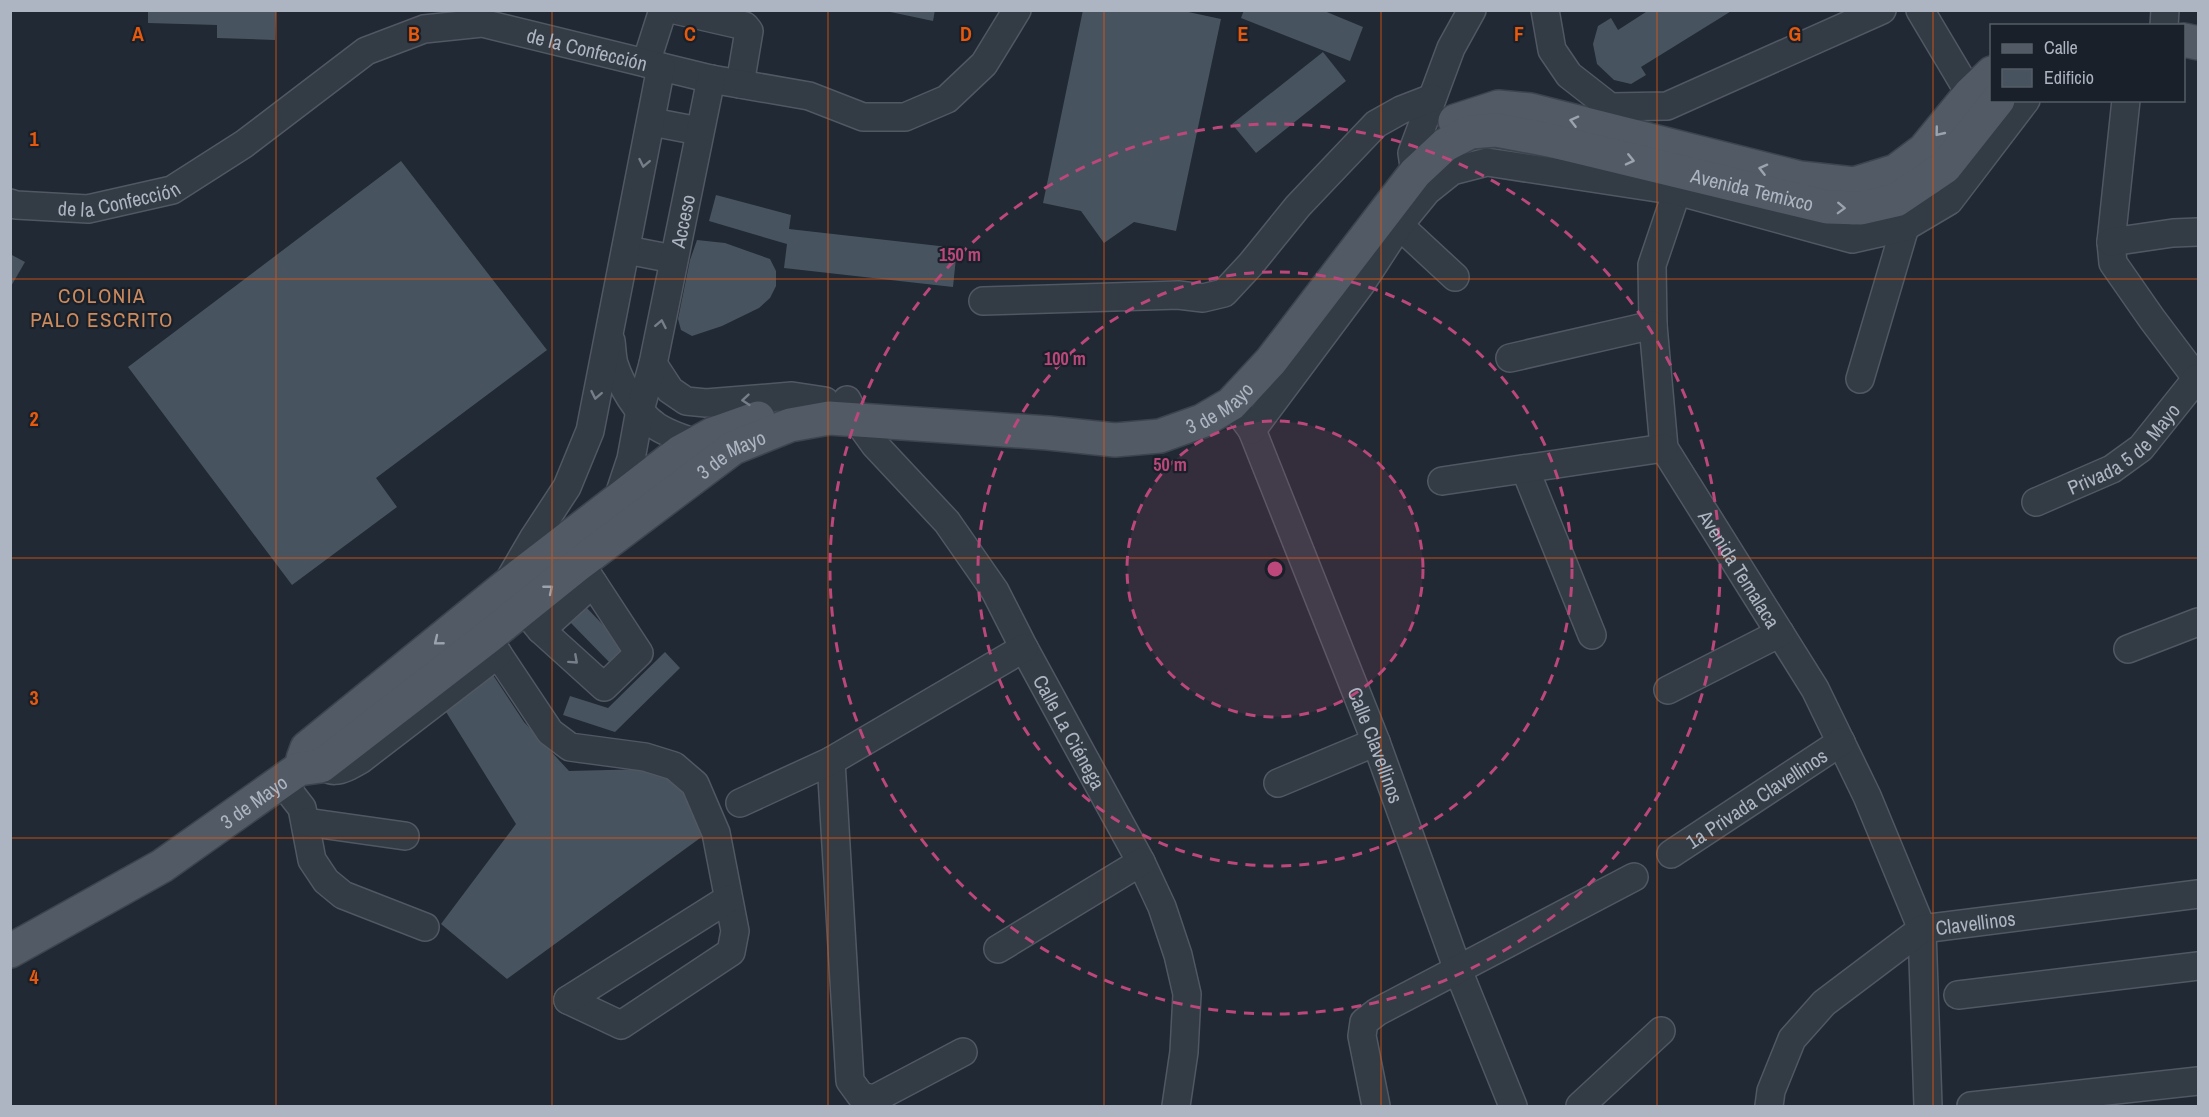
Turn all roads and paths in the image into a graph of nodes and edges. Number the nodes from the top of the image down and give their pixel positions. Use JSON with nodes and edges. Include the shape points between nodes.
{"nodes":[{"id":1,"x":667,"y":10,"type":"edge"},
{"id":2,"x":675,"y":10,"type":"edge"},
{"id":3,"x":1017,"y":10,"type":"edge"},
{"id":4,"x":1472,"y":10,"type":"edge"},
{"id":5,"x":1882,"y":10,"type":"edge"},
{"id":6,"x":1920,"y":10,"type":"edge"},
{"id":7,"x":1547,"y":11,"type":"edge"},
{"id":8,"x":654,"y":65,"type":"junction"},
{"id":9,"x":711,"y":79,"type":"junction"},
{"id":10,"x":740,"y":84,"type":"junction"},
{"id":11,"x":1986,"y":96,"type":"edge"},
{"id":12,"x":1432,"y":98,"type":"junction"},
{"id":13,"x":2024,"y":102,"type":"edge"},
{"id":14,"x":2126,"y":102,"type":"edge"},
{"id":15,"x":652,"y":122,"type":"junction"},
{"id":16,"x":699,"y":131,"type":"junction"},
{"id":17,"x":1470,"y":132,"type":"joint"},
{"id":18,"x":1418,"y":172,"type":"junction"},
{"id":19,"x":1677,"y":191,"type":"junction"},
{"id":20,"x":10,"y":203,"type":"edge"},
{"id":21,"x":1392,"y":218,"type":"junction"},
{"id":22,"x":1905,"y":227,"type":"junction"},
{"id":23,"x":2199,"y":232,"type":"edge"},
{"id":24,"x":2112,"y":242,"type":"junction"},
{"id":25,"x":627,"y":250,"type":"junction"},
{"id":26,"x":673,"y":259,"type":"junction"},
{"id":27,"x":1455,"y":277,"type":"dead end"},
{"id":28,"x":983,"y":301,"type":"dead end"},
{"id":29,"x":1653,"y":325,"type":"junction"},
{"id":30,"x":609,"y":330,"type":"junction"},
{"id":31,"x":1510,"y":358,"type":"dead end"},
{"id":32,"x":653,"y":364,"type":"junction"},
{"id":33,"x":2198,"y":379,"type":"edge"},
{"id":34,"x":1860,"y":380,"type":"dead end"},
{"id":35,"x":1226,"y":398,"type":"junction"},
{"id":36,"x":843,"y":407,"type":"junction"},
{"id":37,"x":640,"y":410,"type":"junction"},
{"id":38,"x":1252,"y":430,"type":"junction"},
{"id":39,"x":696,"y":443,"type":"junction"},
{"id":40,"x":1664,"y":448,"type":"junction"},
{"id":41,"x":728,"y":452,"type":"junction"},
{"id":42,"x":1525,"y":469,"type":"junction"},
{"id":43,"x":1442,"y":480,"type":"dead end"},
{"id":44,"x":616,"y":502,"type":"junction"},
{"id":45,"x":2036,"y":502,"type":"dead end"},
{"id":46,"x":607,"y":544,"type":"junction"},
{"id":47,"x":580,"y":561,"type":"junction"},
{"id":48,"x":523,"y":609,"type":"junction"},
{"id":49,"x":2199,"y":622,"type":"edge"},
{"id":50,"x":488,"y":633,"type":"junction"},
{"id":51,"x":1780,"y":633,"type":"junction"},
{"id":52,"x":1592,"y":635,"type":"dead end"},
{"id":53,"x":1024,"y":648,"type":"junction"},
{"id":54,"x":2128,"y":650,"type":"dead end"},
{"id":55,"x":1668,"y":690,"type":"dead end"},
{"id":56,"x":1376,"y":742,"type":"junction"},
{"id":57,"x":1841,"y":742,"type":"junction"},
{"id":58,"x":831,"y":760,"type":"junction"},
{"id":59,"x":302,"y":766,"type":"junction"},
{"id":60,"x":1278,"y":783,"type":"dead end"},
{"id":61,"x":740,"y":803,"type":"dead end"},
{"id":62,"x":306,"y":822,"type":"junction"},
{"id":63,"x":405,"y":836,"type":"dead end"},
{"id":64,"x":1671,"y":854,"type":"dead end"},
{"id":65,"x":1141,"y":862,"type":"junction"},
{"id":66,"x":1634,"y":877,"type":"dead end"},
{"id":67,"x":2199,"y":894,"type":"edge"},
{"id":68,"x":728,"y":899,"type":"junction"},
{"id":69,"x":425,"y":927,"type":"dead end"},
{"id":70,"x":1922,"y":929,"type":"junction"},
{"id":71,"x":998,"y":949,"type":"dead end"},
{"id":72,"x":10,"y":951,"type":"edge"},
{"id":73,"x":2199,"y":966,"type":"edge"},
{"id":74,"x":1458,"y":970,"type":"junction"},
{"id":75,"x":1958,"y":995,"type":"dead end"},
{"id":76,"x":1661,"y":1031,"type":"dead end"},
{"id":77,"x":963,"y":1053,"type":"dead end"},
{"id":78,"x":2199,"y":1081,"type":"edge"},
{"id":79,"x":1971,"y":1106,"type":"edge"},
{"id":80,"x":1176,"y":1107,"type":"edge"},
{"id":81,"x":1376,"y":1107,"type":"edge"},
{"id":82,"x":1514,"y":1107,"type":"edge"},
{"id":83,"x":1580,"y":1107,"type":"edge"},
{"id":84,"x":1769,"y":1107,"type":"edge"},
{"id":85,"x":1928,"y":1107,"type":"edge"}],
"edges":[{"from":1,"to":8,"type":"street","via":[[662,14]]},
{"from":2,"to":10,"type":"street","via":[[746,26],[749,31]]},
{"from":3,"to":10,"type":"street","name":"de la Confección","via":[[984,64],[947,99],[905,117],[862,117],[809,96]]},
{"from":4,"to":12,"type":"street","via":[[1451,48]]},
{"from":5,"to":7,"type":"street","via":[[1667,106],[1610,107],[1569,75],[1552,50]]},
{"from":6,"to":11,"type":"street"},
{"from":8,"to":9,"type":"street","name":"de la Confección"},
{"from":8,"to":15,"type":"street"},
{"from":8,"to":20,"type":"street","name":"de la Confección","via":[[482,23],[424,29],[366,51],[244,144],[172,190],[88,209]]},
{"from":9,"to":10,"type":"street","name":"de la Confección"},
{"from":9,"to":16,"type":"street","name":"Acceso"},
{"from":17,"to":11,"type":"main road","name":"Avenida Temixco","one_way":true,"via":[[1507,132],[1827,207],[1861,208],[1896,200],[1945,166]]},
{"from":11,"to":18,"type":"main road","one_way":true,"via":[[1896,171],[1854,184],[1800,178],[1530,110],[1498,106],[1459,118],[1423,140]]},
{"from":12,"to":18,"type":"street"},
{"from":12,"to":28,"type":"street","via":[[1376,124],[1298,206],[1224,293],[1203,298],[1178,295]]},
{"from":13,"to":22,"type":"street","via":[[1949,201]]},
{"from":14,"to":24,"type":"street","name":"Privada 5 de Mayo"},
{"from":15,"to":16,"type":"street"},
{"from":15,"to":25,"type":"street","one_way":true},
{"from":16,"to":26,"type":"street","name":"Acceso"},
{"from":17,"to":18,"type":"main road","name":"3 de Mayo","via":[[1445,145]]},
{"from":18,"to":19,"type":"street","via":[[1452,171],[1487,162]]},
{"from":18,"to":21,"type":"main road","name":"3 de Mayo"},
{"from":18,"to":35,"type":"main road","via":[[1391,175]]},
{"from":19,"to":22,"type":"street","via":[[1852,239]]},
{"from":19,"to":29,"type":"street","name":"Avenida Temalaca","via":[[1652,265]]},
{"from":21,"to":27,"type":"street"},
{"from":21,"to":35,"type":"main road","name":"3 de Mayo","via":[[1270,361]]},
{"from":21,"to":38,"type":"street","via":[[1361,284]]},
{"from":22,"to":34,"type":"street"},
{"from":23,"to":24,"type":"street"},
{"from":24,"to":33,"type":"street","name":"Privada 5 de Mayo","via":[[2113,263]]},
{"from":25,"to":26,"type":"street"},
{"from":25,"to":30,"type":"street"},
{"from":32,"to":26,"type":"street","name":"Acceso","one_way":true},
{"from":29,"to":31,"type":"street"},
{"from":29,"to":40,"type":"street","name":"Avenida Temalaca"},
{"from":30,"to":37,"type":"street","via":[[614,363]]},
{"from":30,"to":48,"type":"street","one_way":true,"via":[[590,431]]},
{"from":36,"to":32,"type":"street","one_way":true,"via":[[792,396],[706,404],[686,401],[670,390]]},
{"from":32,"to":37,"type":"street","name":"Acceso"},
{"from":33,"to":45,"type":"street","name":"Privada 5 de Mayo","via":[[2141,448],[2112,469]]},
{"from":35,"to":36,"type":"main road","name":"3 de Mayo","via":[[1202,421],[1160,436],[1115,440]]},
{"from":35,"to":38,"type":"street","name":"Calle Clavellinos"},
{"from":36,"to":39,"type":"main road","via":[[766,415]]},
{"from":36,"to":41,"type":"main road","name":"3 de Mayo","via":[[829,418],[790,425]]},
{"from":36,"to":53,"type":"street","name":"Calle La Ciénega","via":[[946,522],[995,591]]},
{"from":37,"to":39,"type":"street","via":[[656,426]]},
{"from":37,"to":44,"type":"street","name":"Acceso","via":[[631,459]]},
{"from":38,"to":56,"type":"street","name":"Calle Clavellinos"},
{"from":39,"to":41,"type":"street"},
{"from":39,"to":44,"type":"main road"},
{"from":40,"to":42,"type":"street"},
{"from":40,"to":51,"type":"street","name":"Avenida Temalaca"},
{"from":41,"to":46,"type":"main road","name":"3 de Mayo"},
{"from":42,"to":43,"type":"street"},
{"from":42,"to":52,"type":"street"},
{"from":44,"to":46,"type":"street","name":"Acceso"},
{"from":44,"to":47,"type":"main road"},
{"from":46,"to":47,"type":"main road","name":"3 de Mayo"},
{"from":47,"to":48,"type":"main road","name":"3 de Mayo"},
{"from":48,"to":47,"type":"street","one_way":true,"via":[[604,687],[639,653]]},
{"from":48,"to":50,"type":"main road","name":"3 de Mayo"},
{"from":49,"to":54,"type":"street"},
{"from":50,"to":59,"type":"main road","name":"3 de Mayo"},
{"from":50,"to":68,"type":"street","via":[[550,732],[570,747],[655,760],[674,766],[695,784],[716,833]]},
{"from":51,"to":55,"type":"street"},
{"from":51,"to":57,"type":"street","name":"Avenida Temalaca","via":[[1815,689]]},
{"from":53,"to":58,"type":"street"},
{"from":53,"to":65,"type":"street","name":"Calle La Ciénega"},
{"from":56,"to":60,"type":"street"},
{"from":56,"to":74,"type":"street","name":"Calle Clavellinos"},
{"from":57,"to":64,"type":"street","name":"1a Privada Clavellinos"},
{"from":57,"to":70,"type":"street","name":"Avenida Temalaca"},
{"from":58,"to":61,"type":"street"},
{"from":58,"to":77,"type":"street","via":[[850,1081],[861,1095],[874,1099]]},
{"from":59,"to":62,"type":"street"},
{"from":59,"to":72,"type":"main road","name":"3 de Mayo","via":[[162,866]]},
{"from":62,"to":63,"type":"street"},
{"from":62,"to":69,"type":"street","via":[[312,860],[326,881],[343,895]]},
{"from":65,"to":71,"type":"street"},
{"from":65,"to":80,"type":"street","name":"Calle La Ciénega","via":[[1162,907],[1187,994]]},
{"from":66,"to":74,"type":"street"},
{"from":67,"to":70,"type":"street","name":"Clavellinos"},
{"from":68,"to":68,"type":"street","via":[[668,937],[568,1000],[621,1025],[730,952],[735,931]]},
{"from":70,"to":84,"type":"street","name":"Clavellinos","via":[[1824,1003],[1792,1039],[1771,1091]]},
{"from":70,"to":85,"type":"street"},
{"from":73,"to":75,"type":"street"},
{"from":74,"to":81,"type":"street","via":[[1364,1022],[1362,1036]]},
{"from":74,"to":82,"type":"street","name":"Calle Clavellinos"},
{"from":76,"to":83,"type":"street"},
{"from":78,"to":79,"type":"street"}]}
